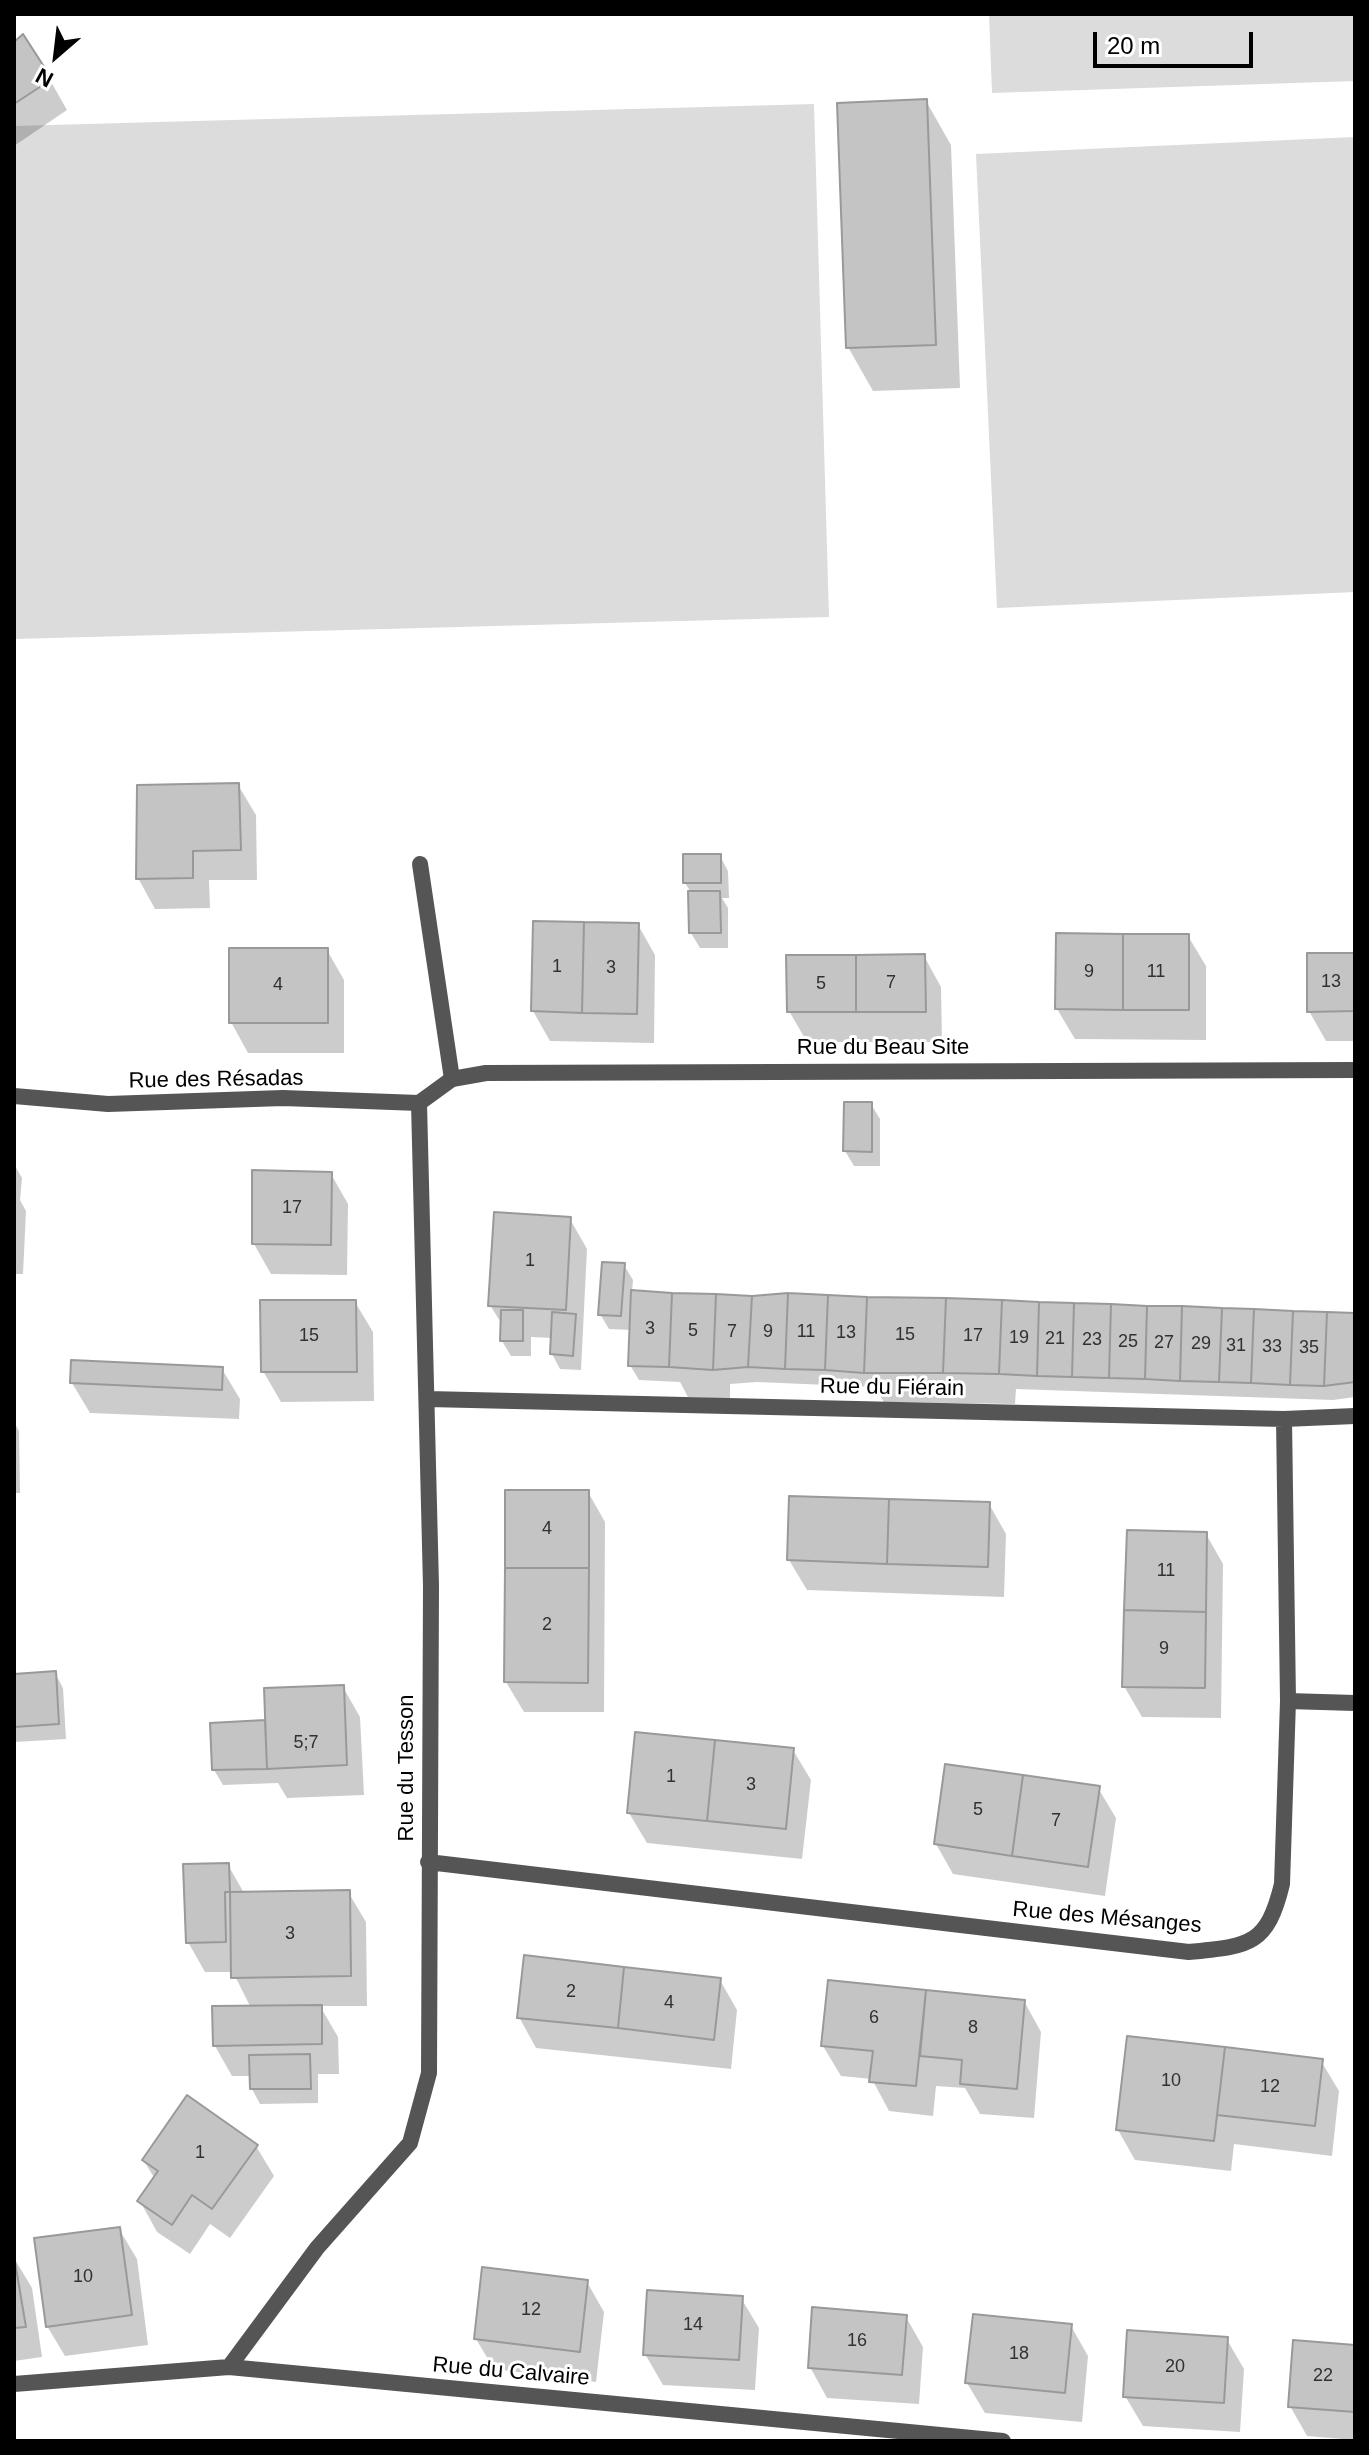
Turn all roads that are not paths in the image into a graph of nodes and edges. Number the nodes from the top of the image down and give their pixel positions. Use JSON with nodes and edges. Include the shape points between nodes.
{"nodes":[{"id":1,"x":420,"y":864,"type":"dead end"},
{"id":2,"x":1355,"y":1070,"type":"edge"},
{"id":3,"x":452,"y":1079,"type":"junction"},
{"id":4,"x":14,"y":1096,"type":"edge"},
{"id":5,"x":419,"y":1103,"type":"junction"},
{"id":6,"x":428,"y":1399,"type":"junction"},
{"id":7,"x":1355,"y":1416,"type":"edge"},
{"id":8,"x":1284,"y":1419,"type":"junction"},
{"id":9,"x":1288,"y":1701,"type":"junction"},
{"id":10,"x":1355,"y":1703,"type":"edge"},
{"id":11,"x":428,"y":1862,"type":"junction"},
{"id":12,"x":229,"y":2367,"type":"junction"},
{"id":13,"x":14,"y":2384,"type":"edge"},
{"id":14,"x":1003,"y":2441,"type":"edge"}],
"edges":[{"from":1,"to":3,"type":"street"},
{"from":2,"to":3,"type":"street","name":"Rue du Beau Site","via":[[501,1073]]},
{"from":3,"to":5,"type":"street","name":"Rue du Beau Site"},
{"from":4,"to":5,"type":"street","name":"Rue des Résadas","via":[[108,1104],[283,1098]]},
{"from":5,"to":6,"type":"street","name":"Rue du Tesson"},
{"from":6,"to":8,"type":"street","name":"Rue du Fiérain"},
{"from":6,"to":11,"type":"street","name":"Rue du Tesson"},
{"from":7,"to":8,"type":"street","name":"Rue du Fiérain"},
{"from":8,"to":9,"type":"street","name":"Rue des Mésanges"},
{"from":9,"to":10,"type":"street"},
{"from":9,"to":11,"type":"street","name":"Rue des Mésanges","via":[[1282,1884],[1267,1927],[1244,1946],[1189,1952]]},
{"from":11,"to":12,"type":"street","name":"Rue du Tesson","via":[[429,2073],[410,2143],[317,2248]]},
{"from":12,"to":13,"type":"street","name":"Rue du Calvaire"},
{"from":12,"to":14,"type":"street","name":"Rue du Calvaire"}]}
